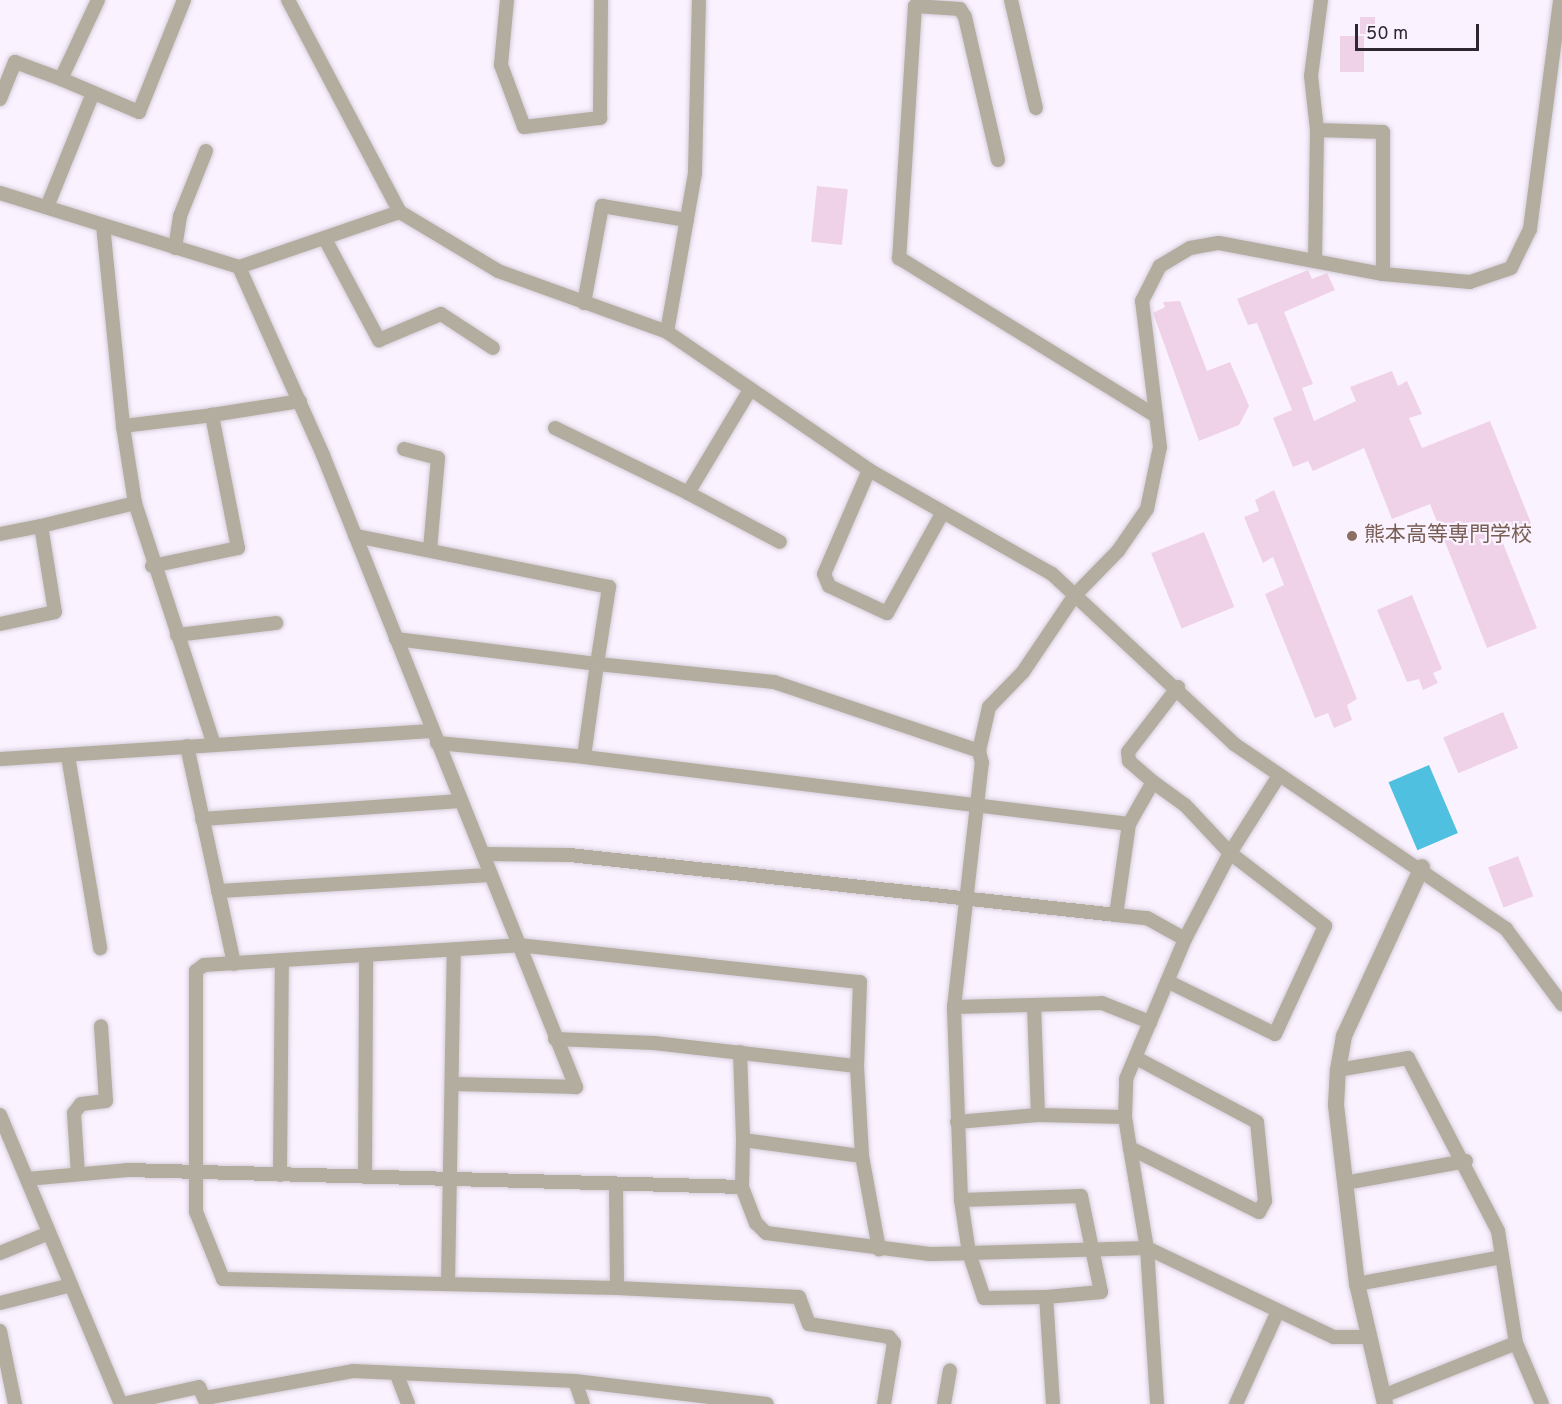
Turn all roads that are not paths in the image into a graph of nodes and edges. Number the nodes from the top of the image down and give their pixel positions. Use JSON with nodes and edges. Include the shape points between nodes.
{"nodes":[{"id":1,"x":98,"y":0,"type":"edge"},
{"id":2,"x":184,"y":0,"type":"edge"},
{"id":3,"x":288,"y":0,"type":"edge"},
{"id":4,"x":507,"y":0,"type":"edge"},
{"id":5,"x":601,"y":0,"type":"edge"},
{"id":6,"x":699,"y":0,"type":"edge"},
{"id":7,"x":1011,"y":0,"type":"edge"},
{"id":8,"x":1322,"y":0,"type":"edge"},
{"id":9,"x":1560,"y":0,"type":"edge"},
{"id":10,"x":61,"y":79,"type":"junction"},
{"id":11,"x":93,"y":93,"type":"junction"},
{"id":12,"x":0,"y":99,"type":"edge"},
{"id":13,"x":1036,"y":108,"type":"dead end"},
{"id":14,"x":1317,"y":130,"type":"junction"},
{"id":15,"x":206,"y":151,"type":"dead end"},
{"id":16,"x":998,"y":160,"type":"dead end"},
{"id":17,"x":0,"y":193,"type":"edge"},
{"id":18,"x":47,"y":207,"type":"junction"},
{"id":19,"x":400,"y":212,"type":"junction"},
{"id":20,"x":687,"y":220,"type":"junction"},
{"id":21,"x":103,"y":225,"type":"junction"},
{"id":22,"x":325,"y":239,"type":"junction"},
{"id":23,"x":175,"y":248,"type":"junction"},
{"id":24,"x":1315,"y":260,"type":"junction"},
{"id":25,"x":239,"y":267,"type":"junction"},
{"id":26,"x":1383,"y":274,"type":"junction"},
{"id":27,"x":584,"y":303,"type":"junction"},
{"id":28,"x":667,"y":332,"type":"junction"},
{"id":29,"x":493,"y":348,"type":"dead end"},
{"id":30,"x":750,"y":390,"type":"junction"},
{"id":31,"x":300,"y":401,"type":"junction"},
{"id":32,"x":212,"y":415,"type":"junction"},
{"id":33,"x":1156,"y":416,"type":"junction"},
{"id":34,"x":123,"y":426,"type":"junction"},
{"id":35,"x":555,"y":428,"type":"dead end"},
{"id":36,"x":404,"y":449,"type":"dead end"},
{"id":37,"x":869,"y":470,"type":"junction"},
{"id":38,"x":688,"y":493,"type":"junction"},
{"id":39,"x":135,"y":503,"type":"junction"},
{"id":40,"x":943,"y":512,"type":"junction"},
{"id":41,"x":41,"y":526,"type":"junction"},
{"id":42,"x":0,"y":534,"type":"edge"},
{"id":43,"x":355,"y":536,"type":"junction"},
{"id":44,"x":780,"y":543,"type":"dead end"},
{"id":45,"x":430,"y":550,"type":"junction"},
{"id":46,"x":152,"y":566,"type":"junction"},
{"id":47,"x":1075,"y":595,"type":"junction"},
{"id":48,"x":276,"y":623,"type":"dead end"},
{"id":49,"x":0,"y":624,"type":"edge"},
{"id":50,"x":177,"y":635,"type":"junction"},
{"id":51,"x":396,"y":639,"type":"junction"},
{"id":52,"x":597,"y":664,"type":"junction"},
{"id":53,"x":1178,"y":687,"type":"junction"},
{"id":54,"x":434,"y":737,"type":"junction"},
{"id":55,"x":213,"y":744,"type":"junction"},
{"id":56,"x":187,"y":747,"type":"junction"},
{"id":57,"x":979,"y":751,"type":"junction"},
{"id":58,"x":68,"y":756,"type":"junction"},
{"id":59,"x":584,"y":758,"type":"junction"},
{"id":60,"x":0,"y":759,"type":"edge"},
{"id":61,"x":1278,"y":777,"type":"junction"},
{"id":62,"x":1153,"y":782,"type":"junction"},
{"id":63,"x":460,"y":801,"type":"junction"},
{"id":64,"x":977,"y":804,"type":"junction"},
{"id":65,"x":202,"y":819,"type":"junction"},
{"id":66,"x":1129,"y":824,"type":"junction"},
{"id":67,"x":1230,"y":853,"type":"junction"},
{"id":68,"x":483,"y":854,"type":"junction"},
{"id":69,"x":1422,"y":867,"type":"junction"},
{"id":70,"x":491,"y":875,"type":"junction"},
{"id":71,"x":218,"y":891,"type":"junction"},
{"id":72,"x":967,"y":897,"type":"junction"},
{"id":73,"x":1116,"y":915,"type":"junction"},
{"id":74,"x":1185,"y":939,"type":"junction"},
{"id":75,"x":518,"y":945,"type":"junction"},
{"id":76,"x":100,"y":948,"type":"dead end"},
{"id":77,"x":454,"y":950,"type":"junction"},
{"id":78,"x":366,"y":956,"type":"junction"},
{"id":79,"x":282,"y":961,"type":"junction"},
{"id":80,"x":234,"y":964,"type":"junction"},
{"id":81,"x":1167,"y":981,"type":"junction"},
{"id":82,"x":1562,"y":1004,"type":"edge"},
{"id":83,"x":1034,"y":1005,"type":"junction"},
{"id":84,"x":954,"y":1007,"type":"junction"},
{"id":85,"x":1150,"y":1022,"type":"junction"},
{"id":86,"x":101,"y":1026,"type":"dead end"},
{"id":87,"x":555,"y":1039,"type":"junction"},
{"id":88,"x":740,"y":1052,"type":"junction"},
{"id":89,"x":1136,"y":1058,"type":"junction"},
{"id":90,"x":856,"y":1066,"type":"junction"},
{"id":91,"x":1338,"y":1070,"type":"junction"},
{"id":92,"x":453,"y":1084,"type":"junction"},
{"id":93,"x":0,"y":1115,"type":"edge"},
{"id":94,"x":1038,"y":1115,"type":"junction"},
{"id":95,"x":1125,"y":1117,"type":"junction"},
{"id":96,"x":957,"y":1122,"type":"junction"},
{"id":97,"x":743,"y":1140,"type":"junction"},
{"id":98,"x":1130,"y":1148,"type":"junction"},
{"id":99,"x":862,"y":1156,"type":"junction"},
{"id":100,"x":1466,"y":1161,"type":"junction"},
{"id":101,"x":194,"y":1172,"type":"junction"},
{"id":102,"x":78,"y":1174,"type":"junction"},
{"id":103,"x":280,"y":1175,"type":"junction"},
{"id":104,"x":365,"y":1177,"type":"junction"},
{"id":105,"x":27,"y":1179,"type":"junction"},
{"id":106,"x":451,"y":1180,"type":"junction"},
{"id":107,"x":1345,"y":1183,"type":"junction"},
{"id":108,"x":616,"y":1185,"type":"junction"},
{"id":109,"x":742,"y":1187,"type":"junction"},
{"id":110,"x":961,"y":1200,"type":"junction"},
{"id":111,"x":49,"y":1233,"type":"junction"},
{"id":112,"x":1094,"y":1247,"type":"junction"},
{"id":113,"x":1147,"y":1248,"type":"junction"},
{"id":114,"x":879,"y":1249,"type":"junction"},
{"id":115,"x":969,"y":1252,"type":"junction"},
{"id":116,"x":0,"y":1253,"type":"edge"},
{"id":117,"x":1502,"y":1257,"type":"junction"},
{"id":118,"x":448,"y":1283,"type":"junction"},
{"id":119,"x":1357,"y":1284,"type":"junction"},
{"id":120,"x":71,"y":1285,"type":"junction"},
{"id":121,"x":617,"y":1288,"type":"junction"},
{"id":122,"x":1046,"y":1297,"type":"junction"},
{"id":123,"x":0,"y":1304,"type":"edge"},
{"id":124,"x":1278,"y":1311,"type":"junction"},
{"id":125,"x":0,"y":1331,"type":"edge"},
{"id":126,"x":1366,"y":1337,"type":"junction"},
{"id":127,"x":1516,"y":1343,"type":"junction"},
{"id":128,"x":950,"y":1371,"type":"dead end"},
{"id":129,"x":397,"y":1375,"type":"junction"},
{"id":130,"x":574,"y":1381,"type":"junction"},
{"id":131,"x":1384,"y":1400,"type":"edge"},
{"id":132,"x":206,"y":1401,"type":"edge"},
{"id":133,"x":15,"y":1404,"type":"edge"},
{"id":134,"x":122,"y":1404,"type":"edge"},
{"id":135,"x":408,"y":1404,"type":"edge"},
{"id":136,"x":583,"y":1404,"type":"edge"},
{"id":137,"x":767,"y":1404,"type":"edge"},
{"id":138,"x":884,"y":1404,"type":"edge"},
{"id":139,"x":944,"y":1404,"type":"edge"},
{"id":140,"x":1053,"y":1404,"type":"edge"},
{"id":141,"x":1156,"y":1404,"type":"edge"},
{"id":142,"x":1236,"y":1404,"type":"edge"},
{"id":143,"x":1542,"y":1404,"type":"edge"}],
"edges":[{"from":1,"to":10,"type":"street"},
{"from":2,"to":11,"type":"street","via":[[139,112]]},
{"from":3,"to":19,"type":"street"},
{"from":4,"to":5,"type":"street","via":[[501,65],[524,127],[600,118]]},
{"from":6,"to":20,"type":"street","via":[[695,173]]},
{"from":7,"to":13,"type":"street"},
{"from":8,"to":14,"type":"street","via":[[1311,76]]},
{"from":9,"to":26,"type":"street","via":[[1530,230],[1521,254],[1511,268],[1470,282]]},
{"from":10,"to":11,"type":"street"},
{"from":10,"to":12,"type":"street","via":[[15,62]]},
{"from":11,"to":18,"type":"street"},
{"from":14,"to":24,"type":"street"},
{"from":14,"to":26,"type":"street","via":[[1383,132]]},
{"from":15,"to":23,"type":"street","via":[[180,216]]},
{"from":16,"to":33,"type":"street","via":[[965,17],[960,9],[915,6],[899,258]]},
{"from":17,"to":18,"type":"street"},
{"from":18,"to":21,"type":"street"},
{"from":19,"to":22,"type":"street"},
{"from":19,"to":27,"type":"street","via":[[498,271]]},
{"from":20,"to":27,"type":"street","via":[[602,206]]},
{"from":20,"to":28,"type":"street"},
{"from":21,"to":23,"type":"street"},
{"from":21,"to":34,"type":"street"},
{"from":22,"to":25,"type":"street"},
{"from":22,"to":29,"type":"street","via":[[379,340],[441,314]]},
{"from":23,"to":25,"type":"street"},
{"from":24,"to":26,"type":"street"},
{"from":24,"to":33,"type":"street","via":[[1219,243],[1190,248],[1160,266],[1142,301]]},
{"from":25,"to":31,"type":"street"},
{"from":27,"to":28,"type":"street"},
{"from":28,"to":30,"type":"street"},
{"from":30,"to":37,"type":"street"},
{"from":30,"to":38,"type":"street"},
{"from":31,"to":32,"type":"street"},
{"from":31,"to":43,"type":"street"},
{"from":32,"to":34,"type":"street"},
{"from":32,"to":46,"type":"street","via":[[238,548]]},
{"from":33,"to":47,"type":"street","via":[[1157,475],[1147,509],[1118,551]]},
{"from":34,"to":39,"type":"street"},
{"from":35,"to":38,"type":"street"},
{"from":36,"to":45,"type":"street","via":[[438,458]]},
{"from":37,"to":40,"type":"street"},
{"from":37,"to":40,"type":"street","via":[[824,574],[829,586],[887,613]]},
{"from":38,"to":44,"type":"street"},
{"from":39,"to":41,"type":"street"},
{"from":39,"to":46,"type":"street"},
{"from":40,"to":47,"type":"street","via":[[1052,574]]},
{"from":41,"to":42,"type":"street"},
{"from":41,"to":49,"type":"street","via":[[54,612]]},
{"from":43,"to":45,"type":"street"},
{"from":43,"to":51,"type":"street"},
{"from":45,"to":52,"type":"street","via":[[609,587]]},
{"from":46,"to":50,"type":"street"},
{"from":47,"to":53,"type":"street"},
{"from":47,"to":57,"type":"street","via":[[1023,672],[989,707]]},
{"from":48,"to":50,"type":"street"},
{"from":50,"to":55,"type":"street"},
{"from":51,"to":52,"type":"street"},
{"from":51,"to":54,"type":"street"},
{"from":52,"to":57,"type":"street","via":[[774,682]]},
{"from":52,"to":59,"type":"street"},
{"from":53,"to":61,"type":"street","via":[[1234,744]]},
{"from":53,"to":62,"type":"street","via":[[1128,752],[1129,761]]},
{"from":54,"to":55,"type":"street"},
{"from":54,"to":59,"type":"street"},
{"from":54,"to":63,"type":"street"},
{"from":55,"to":56,"type":"street"},
{"from":56,"to":58,"type":"street"},
{"from":56,"to":65,"type":"street"},
{"from":57,"to":64,"type":"street"},
{"from":58,"to":60,"type":"street"},
{"from":58,"to":76,"type":"street"},
{"from":59,"to":64,"type":"street"},
{"from":61,"to":67,"type":"street"},
{"from":61,"to":69,"type":"street"},
{"from":62,"to":66,"type":"street"},
{"from":62,"to":67,"type":"street","via":[[1185,805]]},
{"from":63,"to":65,"type":"street"},
{"from":63,"to":68,"type":"street"},
{"from":64,"to":66,"type":"street"},
{"from":64,"to":72,"type":"street"},
{"from":65,"to":71,"type":"street"},
{"from":66,"to":73,"type":"street"},
{"from":67,"to":74,"type":"street"},
{"from":67,"to":81,"type":"street","via":[[1324,926],[1275,1034]]},
{"from":68,"to":70,"type":"street"},
{"from":68,"to":72,"type":"street","via":[[570,855]]},
{"from":69,"to":82,"type":"street","via":[[1506,929]]},
{"from":69,"to":91,"type":"street","via":[[1344,1036]]},
{"from":70,"to":71,"type":"street"},
{"from":70,"to":75,"type":"street"},
{"from":71,"to":80,"type":"street"},
{"from":72,"to":73,"type":"street"},
{"from":72,"to":84,"type":"street"},
{"from":73,"to":74,"type":"street","via":[[1148,918]]},
{"from":74,"to":81,"type":"street"},
{"from":75,"to":77,"type":"street"},
{"from":75,"to":87,"type":"street"},
{"from":75,"to":90,"type":"street","via":[[860,982]]},
{"from":77,"to":78,"type":"street"},
{"from":77,"to":92,"type":"street"},
{"from":78,"to":79,"type":"street"},
{"from":78,"to":104,"type":"street"},
{"from":79,"to":80,"type":"street"},
{"from":79,"to":103,"type":"street"},
{"from":80,"to":101,"type":"street","via":[[196,971]]},
{"from":81,"to":85,"type":"street"},
{"from":83,"to":84,"type":"street"},
{"from":83,"to":85,"type":"street","via":[[1108,1004]]},
{"from":83,"to":94,"type":"street"},
{"from":84,"to":96,"type":"street"},
{"from":85,"to":89,"type":"street"},
{"from":86,"to":102,"type":"street","via":[[106,1101],[81,1104],[74,1113]]},
{"from":87,"to":88,"type":"street"},
{"from":87,"to":92,"type":"street","via":[[576,1087]]},
{"from":88,"to":90,"type":"street"},
{"from":88,"to":97,"type":"street"},
{"from":89,"to":95,"type":"street","via":[[1126,1079]]},
{"from":89,"to":98,"type":"street","via":[[1257,1122],[1265,1200],[1259,1212]]},
{"from":90,"to":99,"type":"street"},
{"from":91,"to":100,"type":"street","via":[[1408,1058]]},
{"from":91,"to":107,"type":"street"},
{"from":92,"to":106,"type":"street"},
{"from":93,"to":105,"type":"street"},
{"from":94,"to":95,"type":"street"},
{"from":94,"to":96,"type":"street"},
{"from":95,"to":98,"type":"street"},
{"from":96,"to":110,"type":"street"},
{"from":97,"to":99,"type":"street"},
{"from":97,"to":109,"type":"street"},
{"from":98,"to":113,"type":"street"},
{"from":99,"to":114,"type":"street"},
{"from":100,"to":107,"type":"street"},
{"from":100,"to":117,"type":"street","via":[[1498,1231]]},
{"from":101,"to":102,"type":"street"},
{"from":101,"to":103,"type":"street"},
{"from":101,"to":118,"type":"street","via":[[196,1212],[223,1279]]},
{"from":102,"to":105,"type":"street"},
{"from":103,"to":104,"type":"street"},
{"from":104,"to":106,"type":"street"},
{"from":105,"to":111,"type":"street"},
{"from":106,"to":108,"type":"street"},
{"from":106,"to":118,"type":"street"},
{"from":107,"to":119,"type":"street"},
{"from":108,"to":109,"type":"street"},
{"from":108,"to":121,"type":"street"},
{"from":109,"to":114,"type":"street","via":[[756,1223],[766,1233]]},
{"from":110,"to":112,"type":"street","via":[[1081,1196]]},
{"from":110,"to":115,"type":"street"},
{"from":111,"to":116,"type":"street"},
{"from":111,"to":120,"type":"street"},
{"from":112,"to":113,"type":"street"},
{"from":112,"to":115,"type":"street"},
{"from":112,"to":122,"type":"street","via":[[1101,1292]]},
{"from":113,"to":124,"type":"street"},
{"from":113,"to":141,"type":"street"},
{"from":114,"to":115,"type":"street"},
{"from":115,"to":122,"type":"street","via":[[984,1298]]},
{"from":117,"to":119,"type":"street"},
{"from":117,"to":127,"type":"street"},
{"from":118,"to":121,"type":"street"},
{"from":119,"to":126,"type":"street"},
{"from":120,"to":123,"type":"street"},
{"from":120,"to":134,"type":"street"},
{"from":121,"to":138,"type":"street","via":[[799,1297],[809,1324],[889,1337],[894,1343]]},
{"from":122,"to":140,"type":"street"},
{"from":124,"to":126,"type":"street","via":[[1334,1337]]},
{"from":124,"to":142,"type":"street"},
{"from":125,"to":133,"type":"street"},
{"from":126,"to":131,"type":"street"},
{"from":127,"to":131,"type":"street"},
{"from":127,"to":143,"type":"street"},
{"from":128,"to":139,"type":"street"},
{"from":129,"to":130,"type":"street"},
{"from":129,"to":132,"type":"street","via":[[353,1371]]},
{"from":129,"to":135,"type":"street"},
{"from":130,"to":136,"type":"street"},
{"from":130,"to":137,"type":"street"},
{"from":132,"to":134,"type":"street","via":[[199,1387]]}]}
